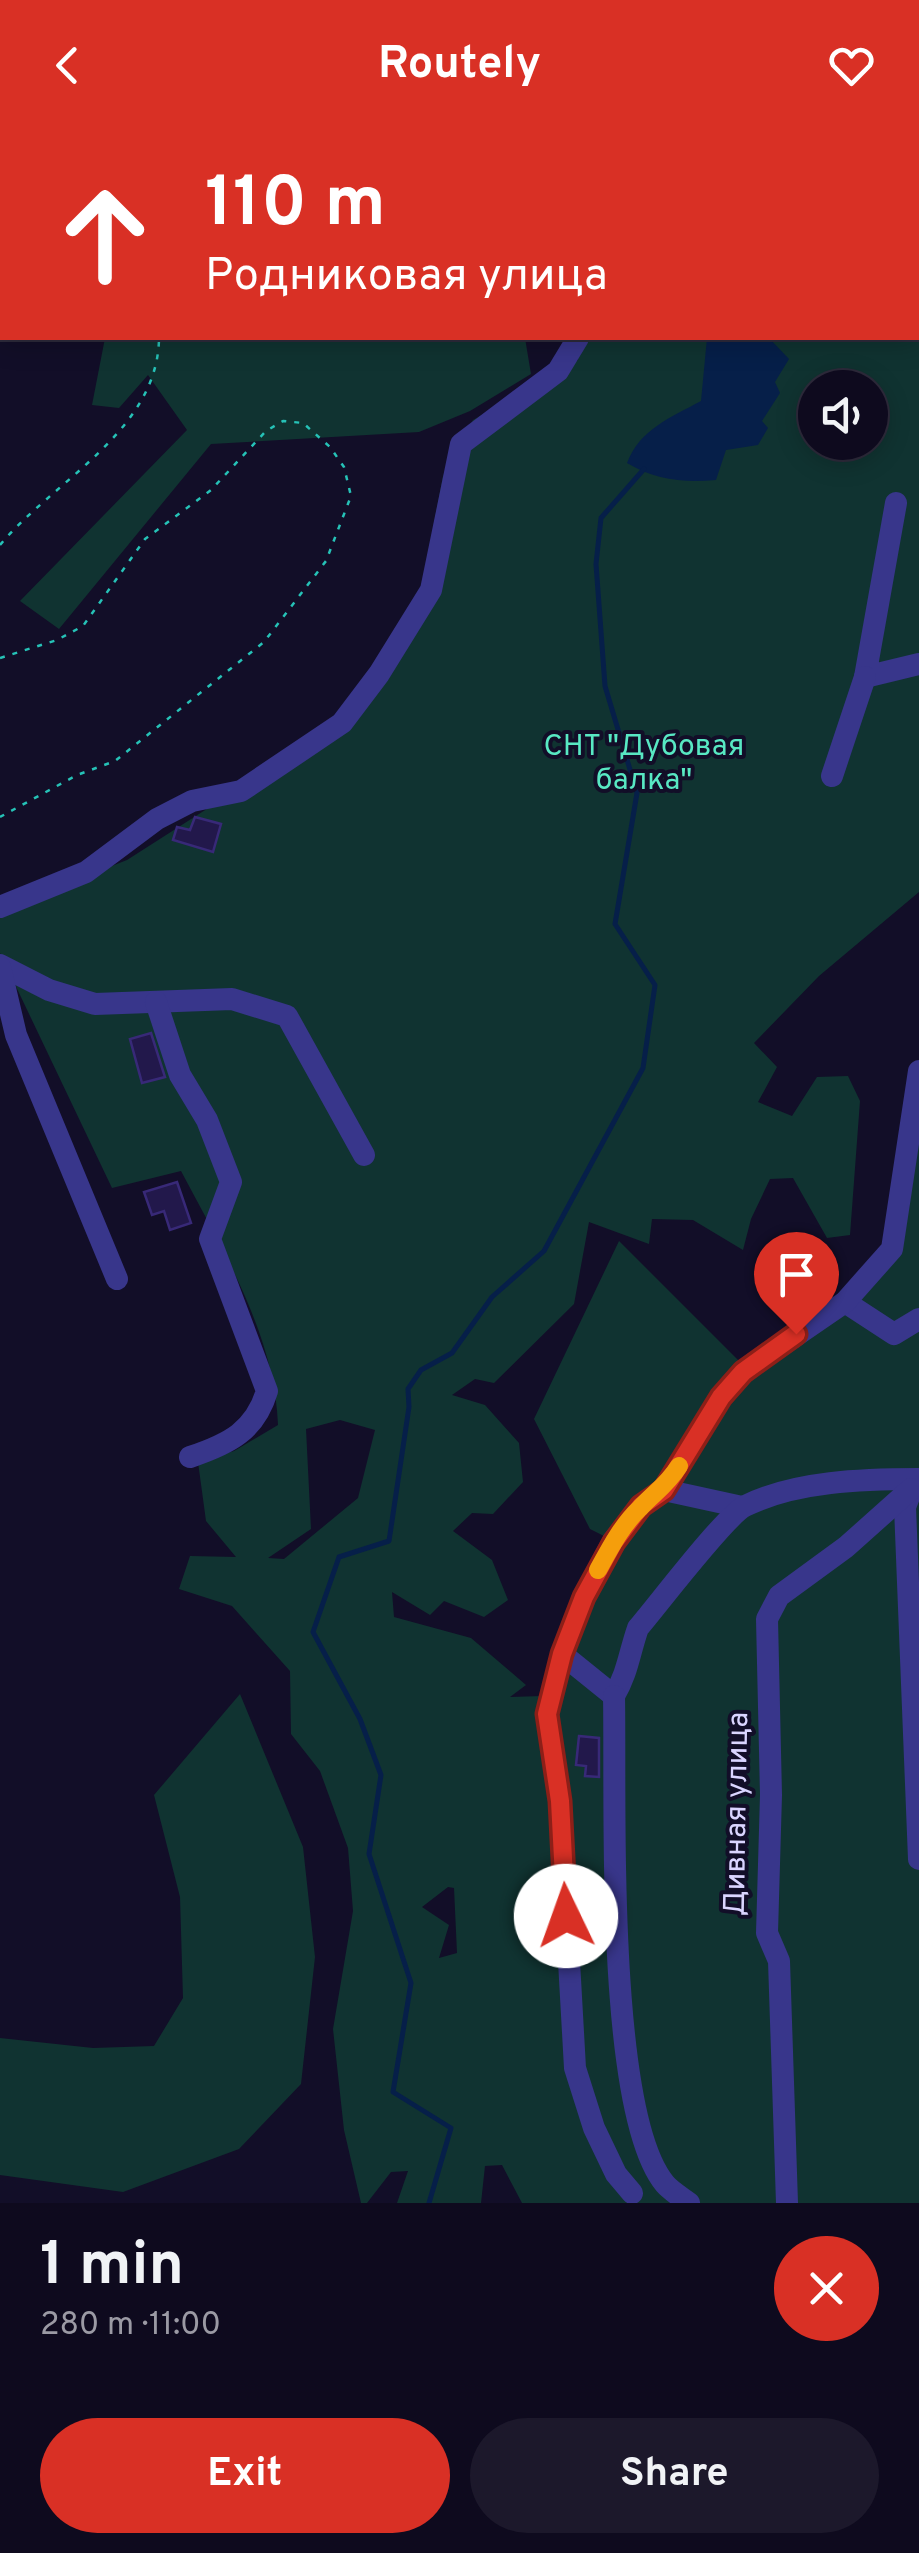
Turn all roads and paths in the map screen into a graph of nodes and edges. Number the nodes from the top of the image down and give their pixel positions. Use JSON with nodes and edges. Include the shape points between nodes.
{"nodes":[{"id":1,"x":159,"y":340,"type":"edge"},
{"id":2,"x":577,"y":340,"type":"edge"},
{"id":3,"x":896,"y":502,"type":"dead end"},
{"id":4,"x":0,"y":545,"type":"edge"},
{"id":5,"x":0,"y":658,"type":"edge"},
{"id":6,"x":919,"y":664,"type":"edge"},
{"id":7,"x":865,"y":677,"type":"junction"},
{"id":8,"x":832,"y":776,"type":"dead end"},
{"id":9,"x":0,"y":818,"type":"edge"},
{"id":10,"x":0,"y":907,"type":"edge"},
{"id":11,"x":0,"y":966,"type":"edge"},
{"id":12,"x":156,"y":1002,"type":"junction"},
{"id":13,"x":919,"y":1071,"type":"edge"},
{"id":14,"x":364,"y":1155,"type":"dead end"},
{"id":15,"x":117,"y":1280,"type":"dead end"},
{"id":16,"x":845,"y":1302,"type":"junction"},
{"id":17,"x":919,"y":1319,"type":"edge"},
{"id":18,"x":190,"y":1456,"type":"dead end"},
{"id":19,"x":916,"y":1484,"type":"edge"},
{"id":20,"x":664,"y":1490,"type":"junction"},
{"id":21,"x":742,"y":1507,"type":"junction"},
{"id":22,"x":562,"y":1654,"type":"junction"},
{"id":23,"x":614,"y":1696,"type":"junction"},
{"id":24,"x":919,"y":1859,"type":"edge"},
{"id":25,"x":632,"y":2194,"type":"dead end"},
{"id":26,"x":689,"y":2203,"type":"edge"},
{"id":27,"x":786,"y":2203,"type":"edge"}],
"edges":[{"from":1,"to":4,"type":"path","via":[[148,387],[124,424]]},
{"from":2,"to":10,"type":"street","via":[[558,372],[461,444],[430,590],[342,723],[241,791],[192,801],[86,872]]},
{"from":3,"to":7,"type":"street"},
{"from":5,"to":9,"type":"path","via":[[83,626],[144,539],[211,490],[266,431],[284,421],[302,423],[344,467],[350,496],[326,561],[264,642],[114,761]]},
{"from":6,"to":7,"type":"street"},
{"from":7,"to":8,"type":"street"},
{"from":11,"to":12,"type":"street","via":[[94,1004]]},
{"from":11,"to":15,"type":"street","via":[[16,1035]]},
{"from":12,"to":14,"type":"street","via":[[232,999],[287,1016]]},
{"from":12,"to":18,"type":"street","via":[[180,1075],[207,1120],[231,1182],[210,1239],[267,1391],[260,1416],[229,1444]]},
{"from":13,"to":16,"type":"street","via":[[892,1249]]},
{"from":16,"to":17,"type":"street","via":[[894,1334]]},
{"from":16,"to":20,"type":"street","via":[[743,1372]]},
{"from":19,"to":21,"type":"street","via":[[871,1479]]},
{"from":19,"to":24,"type":"street","via":[[905,1508]]},
{"from":19,"to":27,"type":"street","name":"Дивная улица","via":[[779,1596],[766,1619],[766,1933],[779,1961]]},
{"from":20,"to":21,"type":"street"},
{"from":20,"to":22,"type":"street","via":[[641,1506],[614,1542]]},
{"from":21,"to":23,"type":"street","via":[[638,1628],[631,1668]]},
{"from":22,"to":23,"type":"street"},
{"from":22,"to":25,"type":"street","via":[[547,1714],[560,1801],[574,2068],[594,2128]]},
{"from":23,"to":26,"type":"street","via":[[613,1823],[630,2078],[641,2134],[664,2184]]}]}
